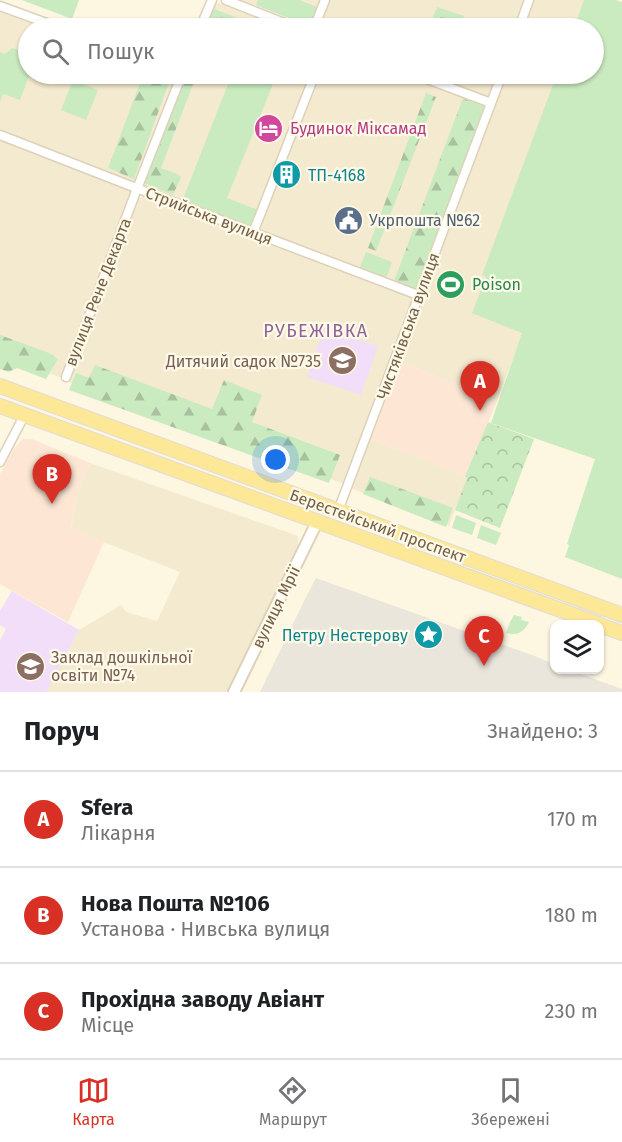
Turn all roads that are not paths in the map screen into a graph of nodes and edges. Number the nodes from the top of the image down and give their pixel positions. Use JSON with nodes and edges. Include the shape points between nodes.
{"nodes":[{"id":1,"x":212,"y":0,"type":"edge"},
{"id":2,"x":226,"y":0,"type":"edge"},
{"id":3,"x":325,"y":0,"type":"edge"},
{"id":4,"x":529,"y":0,"type":"edge"},
{"id":5,"x":0,"y":6,"type":"edge"},
{"id":6,"x":33,"y":18,"type":"edge"},
{"id":7,"x":204,"y":18,"type":"edge"},
{"id":8,"x":272,"y":18,"type":"edge"},
{"id":9,"x":318,"y":18,"type":"edge"},
{"id":10,"x":523,"y":18,"type":"edge"},
{"id":11,"x":177,"y":84,"type":"edge"},
{"id":12,"x":311,"y":84,"type":"edge"},
{"id":13,"x":441,"y":84,"type":"edge"},
{"id":14,"x":498,"y":84,"type":"edge"},
{"id":15,"x":491,"y":103,"type":"junction"},
{"id":16,"x":0,"y":135,"type":"edge"},
{"id":17,"x":137,"y":189,"type":"junction"},
{"id":18,"x":253,"y":233,"type":"junction"},
{"id":19,"x":418,"y":296,"type":"junction"},
{"id":20,"x":66,"y":377,"type":"dead end"},
{"id":21,"x":0,"y":386,"type":"edge"},
{"id":22,"x":0,"y":406,"type":"edge"},
{"id":23,"x":24,"y":416,"type":"junction"},
{"id":24,"x":0,"y":462,"type":"edge"},
{"id":25,"x":338,"y":511,"type":"junction"},
{"id":26,"x":317,"y":522,"type":"junction"},
{"id":27,"x":622,"y":615,"type":"edge"},
{"id":28,"x":585,"y":620,"type":"edge"},
{"id":29,"x":604,"y":627,"type":"edge"},
{"id":30,"x":622,"y":633,"type":"edge"},
{"id":31,"x":234,"y":692,"type":"edge"}],
"edges":[{"from":1,"to":7,"type":"street"},
{"from":2,"to":8,"type":"street"},
{"from":3,"to":9,"type":"street"},
{"from":4,"to":10,"type":"street"},
{"from":5,"to":6,"type":"street"},
{"from":11,"to":17,"type":"street","name":"вулиця Рене Декарта"},
{"from":12,"to":18,"type":"street"},
{"from":13,"to":15,"type":"street"},
{"from":14,"to":15,"type":"street","name":"Чистяківська вулиця"},
{"from":15,"to":19,"type":"street","name":"Чистяківська вулиця"},
{"from":16,"to":17,"type":"street","name":"Стрийська вулиця"},
{"from":17,"to":18,"type":"street","name":"Стрийська вулиця"},
{"from":17,"to":20,"type":"street","name":"вулиця Рене Декарта"},
{"from":18,"to":19,"type":"street","name":"Стрийська вулиця"},
{"from":19,"to":25,"type":"street","name":"Чистяківська вулиця"},
{"from":21,"to":25,"type":"main road","name":"Берестейський проспект"},
{"from":22,"to":23,"type":"main road","name":"Берестейський проспект"},
{"from":23,"to":24,"type":"street"},
{"from":23,"to":26,"type":"main road","name":"Берестейський проспект"},
{"from":25,"to":27,"type":"main road","name":"Берестейський проспект"},
{"from":26,"to":28,"type":"main road","name":"Берестейський проспект"},
{"from":26,"to":31,"type":"street","name":"вулиця Мрії"},
{"from":29,"to":30,"type":"main road","name":"Берестейський проспект"}]}
